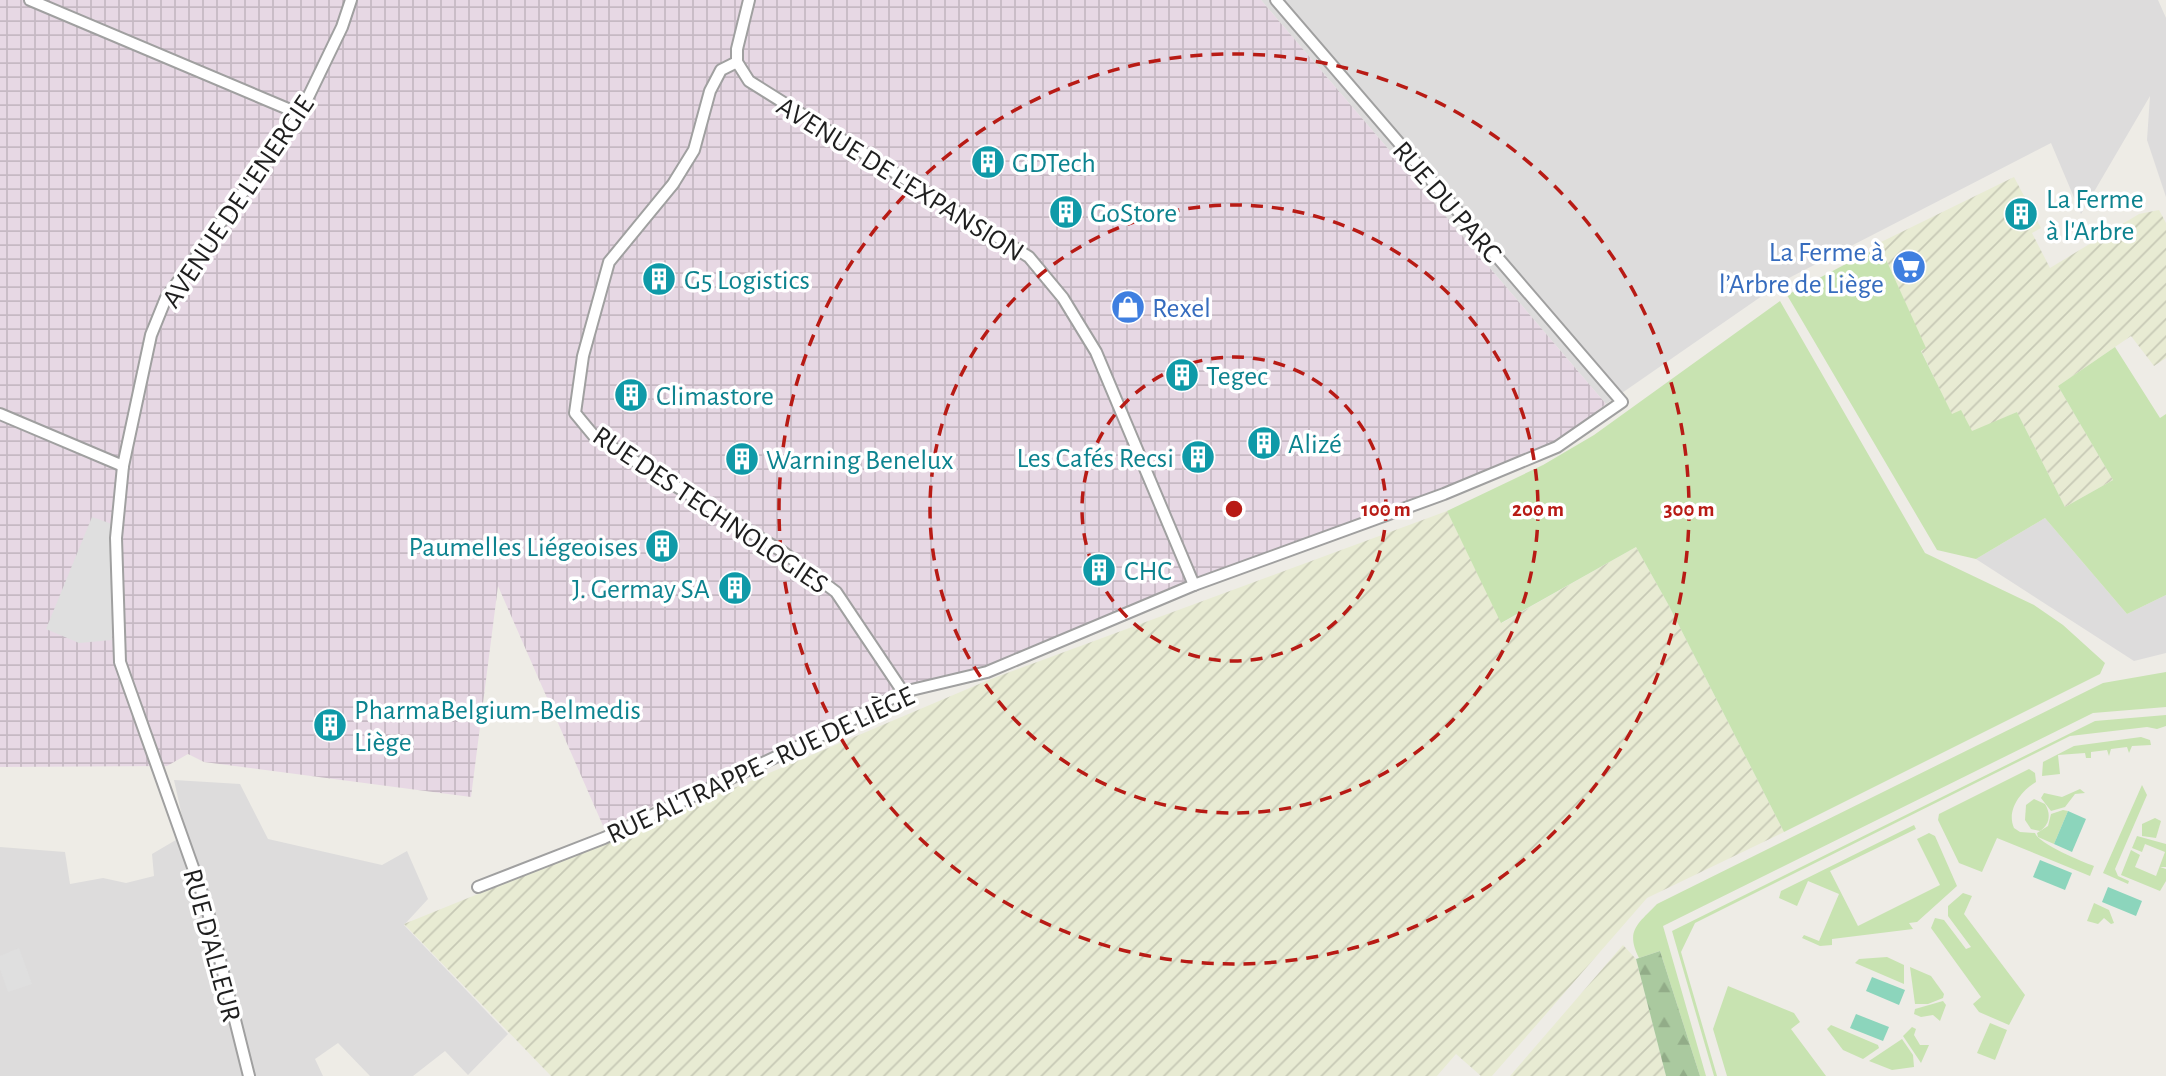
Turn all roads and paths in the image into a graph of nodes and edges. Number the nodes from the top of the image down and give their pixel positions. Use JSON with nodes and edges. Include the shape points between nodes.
{"nodes":[{"id":1,"x":30,"y":0,"type":"edge"},
{"id":2,"x":351,"y":0,"type":"edge"},
{"id":3,"x":749,"y":0,"type":"edge"},
{"id":4,"x":1276,"y":0,"type":"edge"},
{"id":5,"x":737,"y":62,"type":"junction"},
{"id":6,"x":300,"y":114,"type":"junction"},
{"id":7,"x":1622,"y":402,"type":"joint"},
{"id":8,"x":0,"y":414,"type":"edge"},
{"id":9,"x":123,"y":466,"type":"junction"},
{"id":10,"x":1194,"y":585,"type":"junction"},
{"id":11,"x":903,"y":692,"type":"junction"},
{"id":12,"x":175,"y":815,"type":"joint"},
{"id":13,"x":478,"y":887,"type":"dead end"},
{"id":14,"x":249,"y":1076,"type":"edge"}],
"edges":[{"from":1,"to":6,"type":"street"},
{"from":2,"to":6,"type":"street","name":"AVENUE DE L'ENERGIE"},
{"from":3,"to":5,"type":"street"},
{"from":4,"to":7,"type":"street","name":"RUE DU PARC"},
{"from":5,"to":10,"type":"street","name":"AVENUE DE L'EXPANSION","via":[[749,81],[775,99],[1029,257],[1063,298],[1096,352]]},
{"from":5,"to":11,"type":"street","name":"RUE DES TECHNOLOGIES","via":[[721,70],[710,91],[694,150],[673,184],[609,262],[583,356],[575,413],[594,436],[773,545],[836,592]]},
{"from":6,"to":9,"type":"street","name":"AVENUE DE L'ENERGIE","via":[[166,298],[152,335]]},
{"from":7,"to":10,"type":"street","name":"RUE AL'TRAPPE - RUE DE LIÈGE","via":[[1557,447],[1444,494]]},
{"from":8,"to":9,"type":"street"},
{"from":9,"to":12,"type":"street","name":"AVENUE DE L'ENERGIE","via":[[116,538],[120,662]]},
{"from":10,"to":11,"type":"street","name":"RUE AL'TRAPPE - RUE DE LIÈGE","via":[[988,672]]},
{"from":11,"to":13,"type":"street","name":"RUE AL'TRAPPE - RUE DE LIÈGE","via":[[604,838]]},
{"from":12,"to":14,"type":"street","name":"RUE D'ALLEUR","via":[[205,904]]}]}
